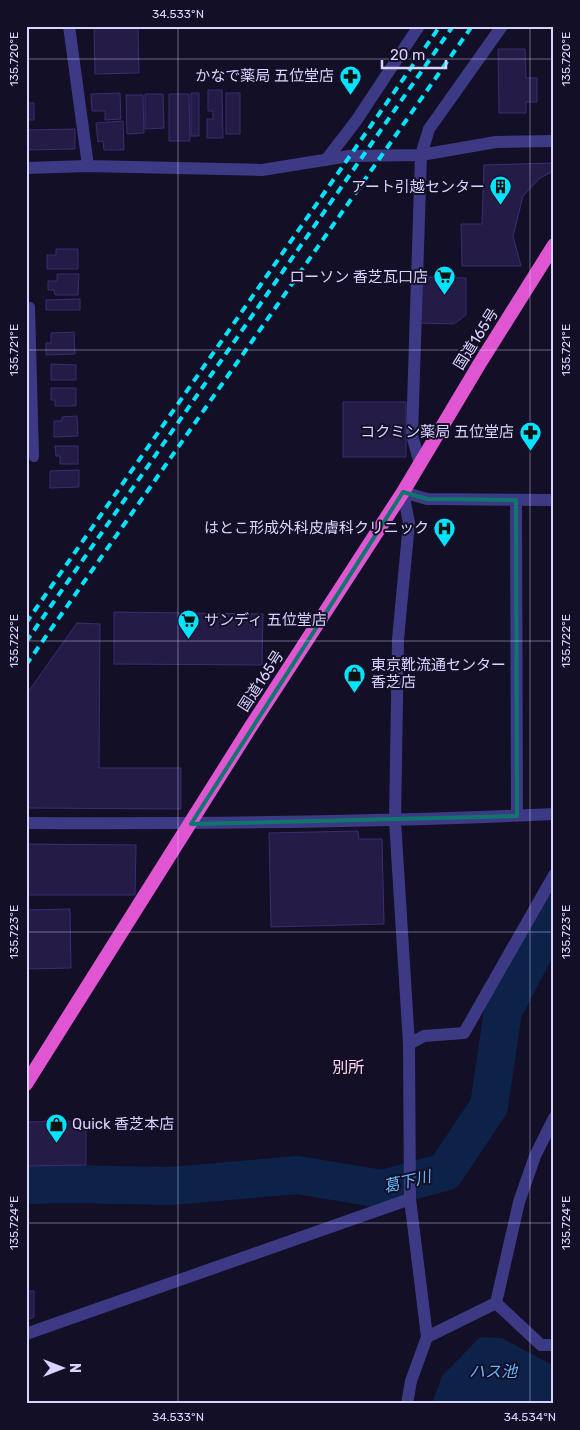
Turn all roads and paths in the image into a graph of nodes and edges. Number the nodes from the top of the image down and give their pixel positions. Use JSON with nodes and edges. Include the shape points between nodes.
{"nodes":[{"id":1,"x":69,"y":26,"type":"edge"},
{"id":2,"x":419,"y":26,"type":"edge"},
{"id":3,"x":502,"y":26,"type":"edge"},
{"id":4,"x":554,"y":141,"type":"edge"},
{"id":5,"x":421,"y":155,"type":"junction"},
{"id":6,"x":326,"y":160,"type":"junction"},
{"id":7,"x":88,"y":166,"type":"junction"},
{"id":8,"x":26,"y":168,"type":"edge"},
{"id":9,"x":554,"y":245,"type":"edge"},
{"id":10,"x":26,"y":307,"type":"edge"},
{"id":11,"x":34,"y":456,"type":"dead end"},
{"id":12,"x":420,"y":464,"type":"junction"},
{"id":13,"x":403,"y":492,"type":"junction"},
{"id":14,"x":516,"y":500,"type":"junction"},
{"id":15,"x":554,"y":500,"type":"edge"},
{"id":16,"x":554,"y":814,"type":"edge"},
{"id":17,"x":517,"y":816,"type":"junction"},
{"id":18,"x":395,"y":821,"type":"junction"},
{"id":19,"x":26,"y":823,"type":"edge"},
{"id":20,"x":191,"y":824,"type":"junction"},
{"id":21,"x":554,"y":875,"type":"edge"},
{"id":22,"x":409,"y":1044,"type":"junction"},
{"id":23,"x":26,"y":1084,"type":"edge"},
{"id":24,"x":554,"y":1118,"type":"edge"},
{"id":25,"x":410,"y":1199,"type":"junction"},
{"id":26,"x":496,"y":1303,"type":"junction"},
{"id":27,"x":26,"y":1334,"type":"edge"},
{"id":28,"x":427,"y":1337,"type":"junction"},
{"id":29,"x":554,"y":1345,"type":"edge"},
{"id":30,"x":407,"y":1404,"type":"edge"}],
"edges":[{"from":1,"to":7,"type":"street"},
{"from":2,"to":6,"type":"street"},
{"from":3,"to":5,"type":"street","via":[[429,129]]},
{"from":4,"to":5,"type":"street","via":[[496,142]]},
{"from":5,"to":6,"type":"street","via":[[349,156]]},
{"from":5,"to":12,"type":"street","via":[[412,435]]},
{"from":6,"to":7,"type":"street","via":[[262,170]]},
{"from":7,"to":8,"type":"street"},
{"from":9,"to":12,"type":"highway","name":"国道165号"},
{"from":10,"to":11,"type":"lane","via":[[30,307]]},
{"from":12,"to":13,"type":"highway","name":"国道165号"},
{"from":13,"to":14,"type":"street","via":[[427,499]]},
{"from":13,"to":18,"type":"street","via":[[409,523],[398,639]]},
{"from":13,"to":20,"type":"highway","name":"国道165号"},
{"from":14,"to":15,"type":"street"},
{"from":14,"to":17,"type":"street"},
{"from":16,"to":17,"type":"street"},
{"from":17,"to":18,"type":"street"},
{"from":18,"to":20,"type":"street"},
{"from":18,"to":22,"type":"street"},
{"from":19,"to":20,"type":"street"},
{"from":20,"to":23,"type":"highway","name":"国道165号"},
{"from":21,"to":22,"type":"street","via":[[464,1033],[424,1036]]},
{"from":22,"to":25,"type":"street"},
{"from":24,"to":26,"type":"street","via":[[535,1156],[519,1202]]},
{"from":25,"to":27,"type":"street"},
{"from":25,"to":28,"type":"street"},
{"from":26,"to":28,"type":"street"},
{"from":26,"to":29,"type":"street","via":[[541,1345]]},
{"from":28,"to":30,"type":"street"}]}
